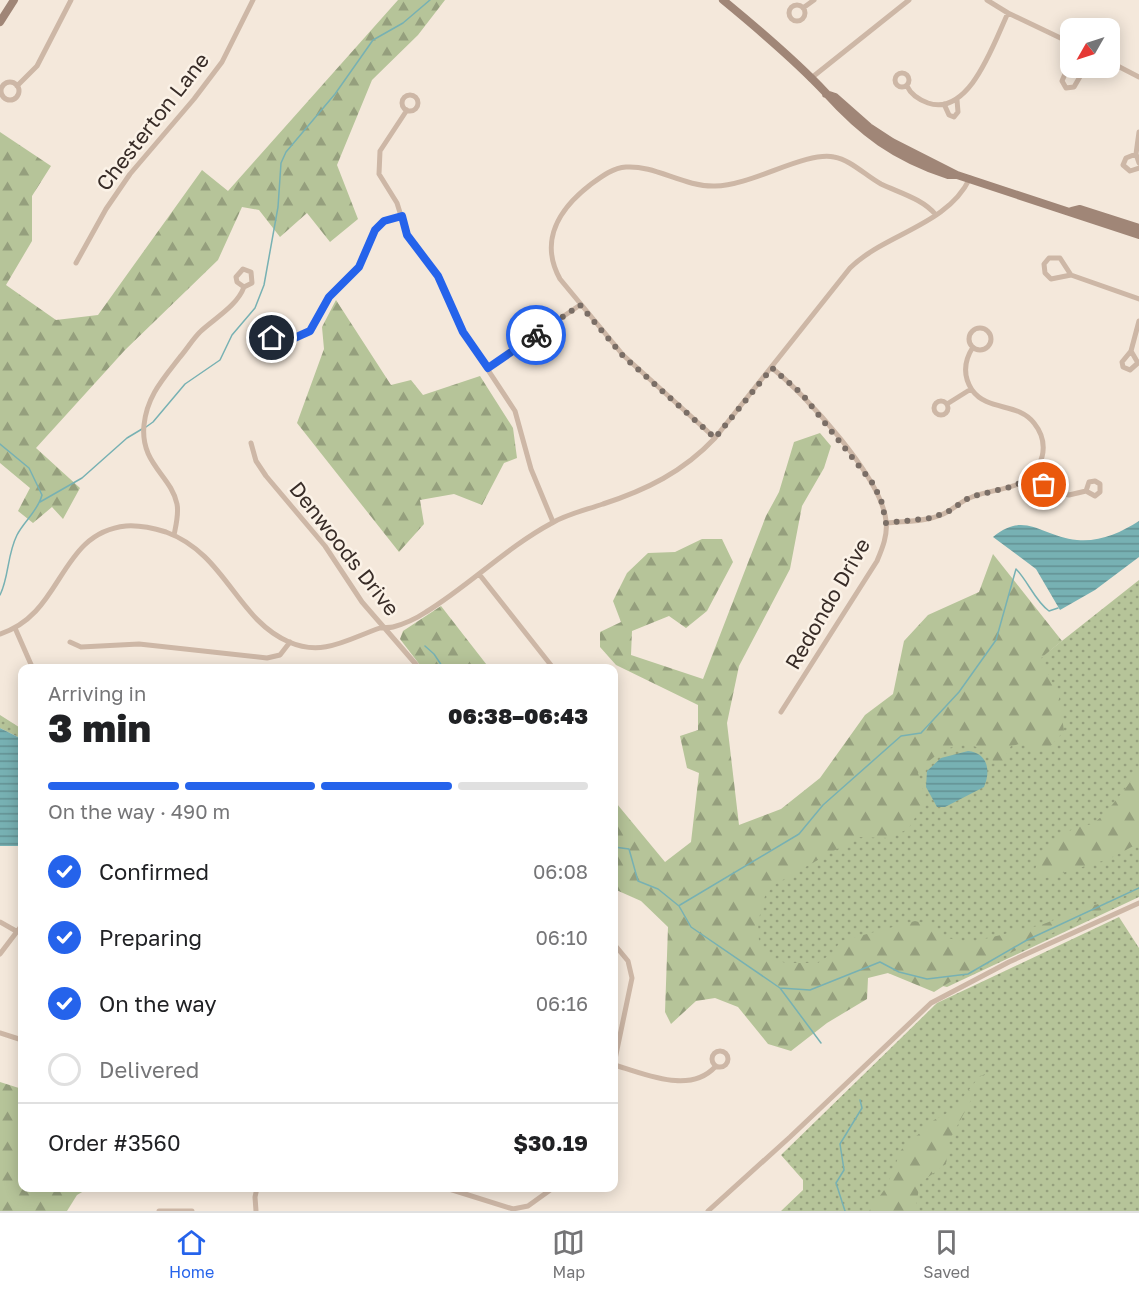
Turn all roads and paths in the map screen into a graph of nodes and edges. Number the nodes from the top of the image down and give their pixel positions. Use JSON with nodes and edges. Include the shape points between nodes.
{"nodes":[{"id":1,"x":14,"y":0,"type":"edge"},
{"id":2,"x":71,"y":0,"type":"edge"},
{"id":3,"x":253,"y":0,"type":"edge"},
{"id":4,"x":723,"y":0,"type":"edge"},
{"id":5,"x":814,"y":0,"type":"edge"},
{"id":6,"x":909,"y":0,"type":"edge"},
{"id":7,"x":987,"y":0,"type":"edge"},
{"id":8,"x":803,"y":8,"type":"dead end"},
{"id":9,"x":1008,"y":14,"type":"junction"},
{"id":10,"x":0,"y":22,"type":"edge"},
{"id":11,"x":1060,"y":38,"type":"edge"},
{"id":12,"x":1120,"y":67,"type":"edge"},
{"id":13,"x":1139,"y":77,"type":"edge"},
{"id":14,"x":1063,"y":78,"type":"edge"},
{"id":15,"x":1079,"y":78,"type":"edge"},
{"id":16,"x":810,"y":79,"type":"junction"},
{"id":17,"x":17,"y":86,"type":"dead end"},
{"id":18,"x":907,"y":86,"type":"dead end"},
{"id":19,"x":957,"y":100,"type":"junction"},
{"id":20,"x":944,"y":104,"type":"junction"},
{"id":21,"x":406,"y":110,"type":"dead end"},
{"id":22,"x":1139,"y":132,"type":"edge"},
{"id":23,"x":1136,"y":154,"type":"junction"},
{"id":24,"x":1139,"y":165,"type":"edge"},
{"id":25,"x":970,"y":178,"type":"junction"},
{"id":26,"x":1072,"y":211,"type":"junction"},
{"id":27,"x":936,"y":215,"type":"junction"},
{"id":28,"x":402,"y":216,"type":"junction"},
{"id":29,"x":1139,"y":228,"type":"edge"},
{"id":30,"x":1139,"y":235,"type":"edge"},
{"id":31,"x":76,"y":263,"type":"dead end"},
{"id":32,"x":1071,"y":274,"type":"junction"},
{"id":33,"x":244,"y":286,"type":"dead end"},
{"id":34,"x":1139,"y":299,"type":"edge"},
{"id":35,"x":580,"y":305,"type":"junction"},
{"id":36,"x":1139,"y":321,"type":"edge"},
{"id":37,"x":281,"y":344,"type":"dead end"},
{"id":38,"x":973,"y":347,"type":"junction"},
{"id":39,"x":1131,"y":351,"type":"dead end"},
{"id":40,"x":488,"y":368,"type":"junction"},
{"id":41,"x":772,"y":368,"type":"junction"},
{"id":42,"x":971,"y":388,"type":"junction"},
{"id":43,"x":947,"y":404,"type":"dead end"},
{"id":44,"x":715,"y":438,"type":"junction"},
{"id":45,"x":251,"y":443,"type":"dead end"},
{"id":46,"x":1034,"y":476,"type":"junction"},
{"id":47,"x":1086,"y":491,"type":"dead end"},
{"id":48,"x":553,"y":522,"type":"junction"},
{"id":49,"x":886,"y":523,"type":"junction"},
{"id":50,"x":174,"y":536,"type":"junction"},
{"id":51,"x":479,"y":574,"type":"junction"},
{"id":52,"x":382,"y":627,"type":"junction"},
{"id":53,"x":15,"y":628,"type":"junction"},
{"id":54,"x":0,"y":634,"type":"edge"},
{"id":55,"x":70,"y":642,"type":"dead end"},
{"id":56,"x":290,"y":642,"type":"junction"},
{"id":57,"x":31,"y":664,"type":"edge"},
{"id":58,"x":415,"y":664,"type":"edge"},
{"id":59,"x":550,"y":664,"type":"edge"},
{"id":60,"x":782,"y":712,"type":"dead end"},
{"id":61,"x":1139,"y":903,"type":"edge"},
{"id":62,"x":0,"y":922,"type":"edge"},
{"id":63,"x":16,"y":931,"type":"joint"},
{"id":64,"x":618,"y":949,"type":"edge"},
{"id":65,"x":0,"y":954,"type":"edge"},
{"id":66,"x":0,"y":1033,"type":"edge"},
{"id":67,"x":18,"y":1039,"type":"edge"},
{"id":68,"x":618,"y":1047,"type":"edge"},
{"id":69,"x":618,"y":1066,"type":"edge"},
{"id":70,"x":715,"y":1067,"type":"dead end"},
{"id":71,"x":257,"y":1192,"type":"edge"},
{"id":72,"x":459,"y":1192,"type":"edge"},
{"id":73,"x":547,"y":1192,"type":"edge"},
{"id":74,"x":159,"y":1211,"type":"edge"},
{"id":75,"x":192,"y":1211,"type":"edge"},
{"id":76,"x":256,"y":1211,"type":"edge"},
{"id":77,"x":708,"y":1211,"type":"edge"}],
"edges":[{"from":1,"to":10,"type":"main road"},
{"from":2,"to":17,"type":"street","via":[[37,66]]},
{"from":3,"to":31,"type":"street","name":"Chesterton Lane","via":[[222,62],[130,174]]},
{"from":4,"to":16,"type":"main road"},
{"from":5,"to":8,"type":"street"},
{"from":6,"to":16,"type":"street"},
{"from":7,"to":9,"type":"street"},
{"from":9,"to":11,"type":"street"},
{"from":9,"to":19,"type":"street","via":[[969,90]]},
{"from":12,"to":13,"type":"street"},
{"from":14,"to":15,"type":"street","via":[[1066,88],[1074,87]]},
{"from":16,"to":25,"type":"main road","via":[[892,142]]},
{"from":18,"to":20,"type":"street","via":[[921,100]]},
{"from":19,"to":20,"type":"street"},
{"from":19,"to":20,"type":"street","via":[[958,112],[954,117]]},
{"from":21,"to":28,"type":"street","via":[[378,158],[382,181]]},
{"from":22,"to":23,"type":"street"},
{"from":23,"to":24,"type":"street"},
{"from":23,"to":24,"type":"street","via":[[1126,158],[1123,165],[1130,171]]},
{"from":25,"to":26,"type":"main road"},
{"from":25,"to":27,"type":"street","via":[[961,194]]},
{"from":26,"to":29,"type":"main road","via":[[1080,209]]},
{"from":26,"to":30,"type":"main road"},
{"from":27,"to":35,"type":"street","via":[[929,206],[878,183],[836,157],[822,156],[753,180],[713,187],[640,168],[618,168],[607,172],[568,203],[555,226],[551,247],[555,270]]},
{"from":27,"to":41,"type":"street","via":[[858,260]]},
{"from":28,"to":37,"type":"street","via":[[384,221],[375,230],[359,267],[329,297],[310,331]]},
{"from":28,"to":40,"type":"street","via":[[407,235],[438,276],[463,332]]},
{"from":32,"to":32,"type":"street","via":[[1060,258],[1052,257],[1044,264],[1051,279]]},
{"from":32,"to":34,"type":"street"},
{"from":33,"to":50,"type":"street","via":[[240,298],[193,340],[148,403],[146,442],[153,465],[177,501]]},
{"from":35,"to":40,"type":"street"},
{"from":35,"to":44,"type":"street","via":[[623,356]]},
{"from":36,"to":39,"type":"street"},
{"from":38,"to":38,"type":"street","via":[[981,350],[990,345],[991,336],[986,329],[978,327],[972,331],[969,338]]},
{"from":38,"to":42,"type":"street","via":[[965,368]]},
{"from":40,"to":48,"type":"street","via":[[515,411],[531,469]]},
{"from":41,"to":44,"type":"street"},
{"from":41,"to":49,"type":"street","name":"Redondo Drive","via":[[802,394],[874,485]]},
{"from":42,"to":43,"type":"street"},
{"from":42,"to":46,"type":"street","via":[[983,401],[1016,410],[1034,422],[1044,449]]},
{"from":44,"to":48,"type":"street","via":[[682,468],[657,483]]},
{"from":45,"to":52,"type":"street","name":"Denwoods Drive","via":[[266,476],[319,538]]},
{"from":46,"to":47,"type":"street","via":[[1059,493]]},
{"from":46,"to":49,"type":"street","via":[[1014,486],[970,497],[932,518]]},
{"from":48,"to":51,"type":"street"},
{"from":49,"to":60,"type":"street","name":"Redondo Drive","via":[[877,561]]},
{"from":50,"to":53,"type":"street","via":[[138,526],[116,527],[94,537],[78,550],[40,609]]},
{"from":50,"to":56,"type":"street","via":[[204,554],[257,619]]},
{"from":51,"to":52,"type":"street","via":[[426,612],[392,627]]},
{"from":51,"to":59,"type":"street"},
{"from":52,"to":56,"type":"street","via":[[325,648]]},
{"from":52,"to":58,"type":"street","name":"Denwoods Drive"},
{"from":53,"to":54,"type":"street"},
{"from":53,"to":57,"type":"street"},
{"from":55,"to":56,"type":"street","via":[[81,647],[139,644],[267,658],[280,655]]},
{"from":61,"to":77,"type":"street","via":[[1009,962],[932,1003]]},
{"from":62,"to":63,"type":"street"},
{"from":63,"to":65,"type":"street"},
{"from":64,"to":68,"type":"street","via":[[628,961],[632,978]]},
{"from":66,"to":67,"type":"street"},
{"from":69,"to":70,"type":"street","via":[[682,1081],[699,1079]]},
{"from":71,"to":76,"type":"street"},
{"from":72,"to":73,"type":"street","via":[[513,1209],[528,1206]]},
{"from":74,"to":75,"type":"street"}]}
